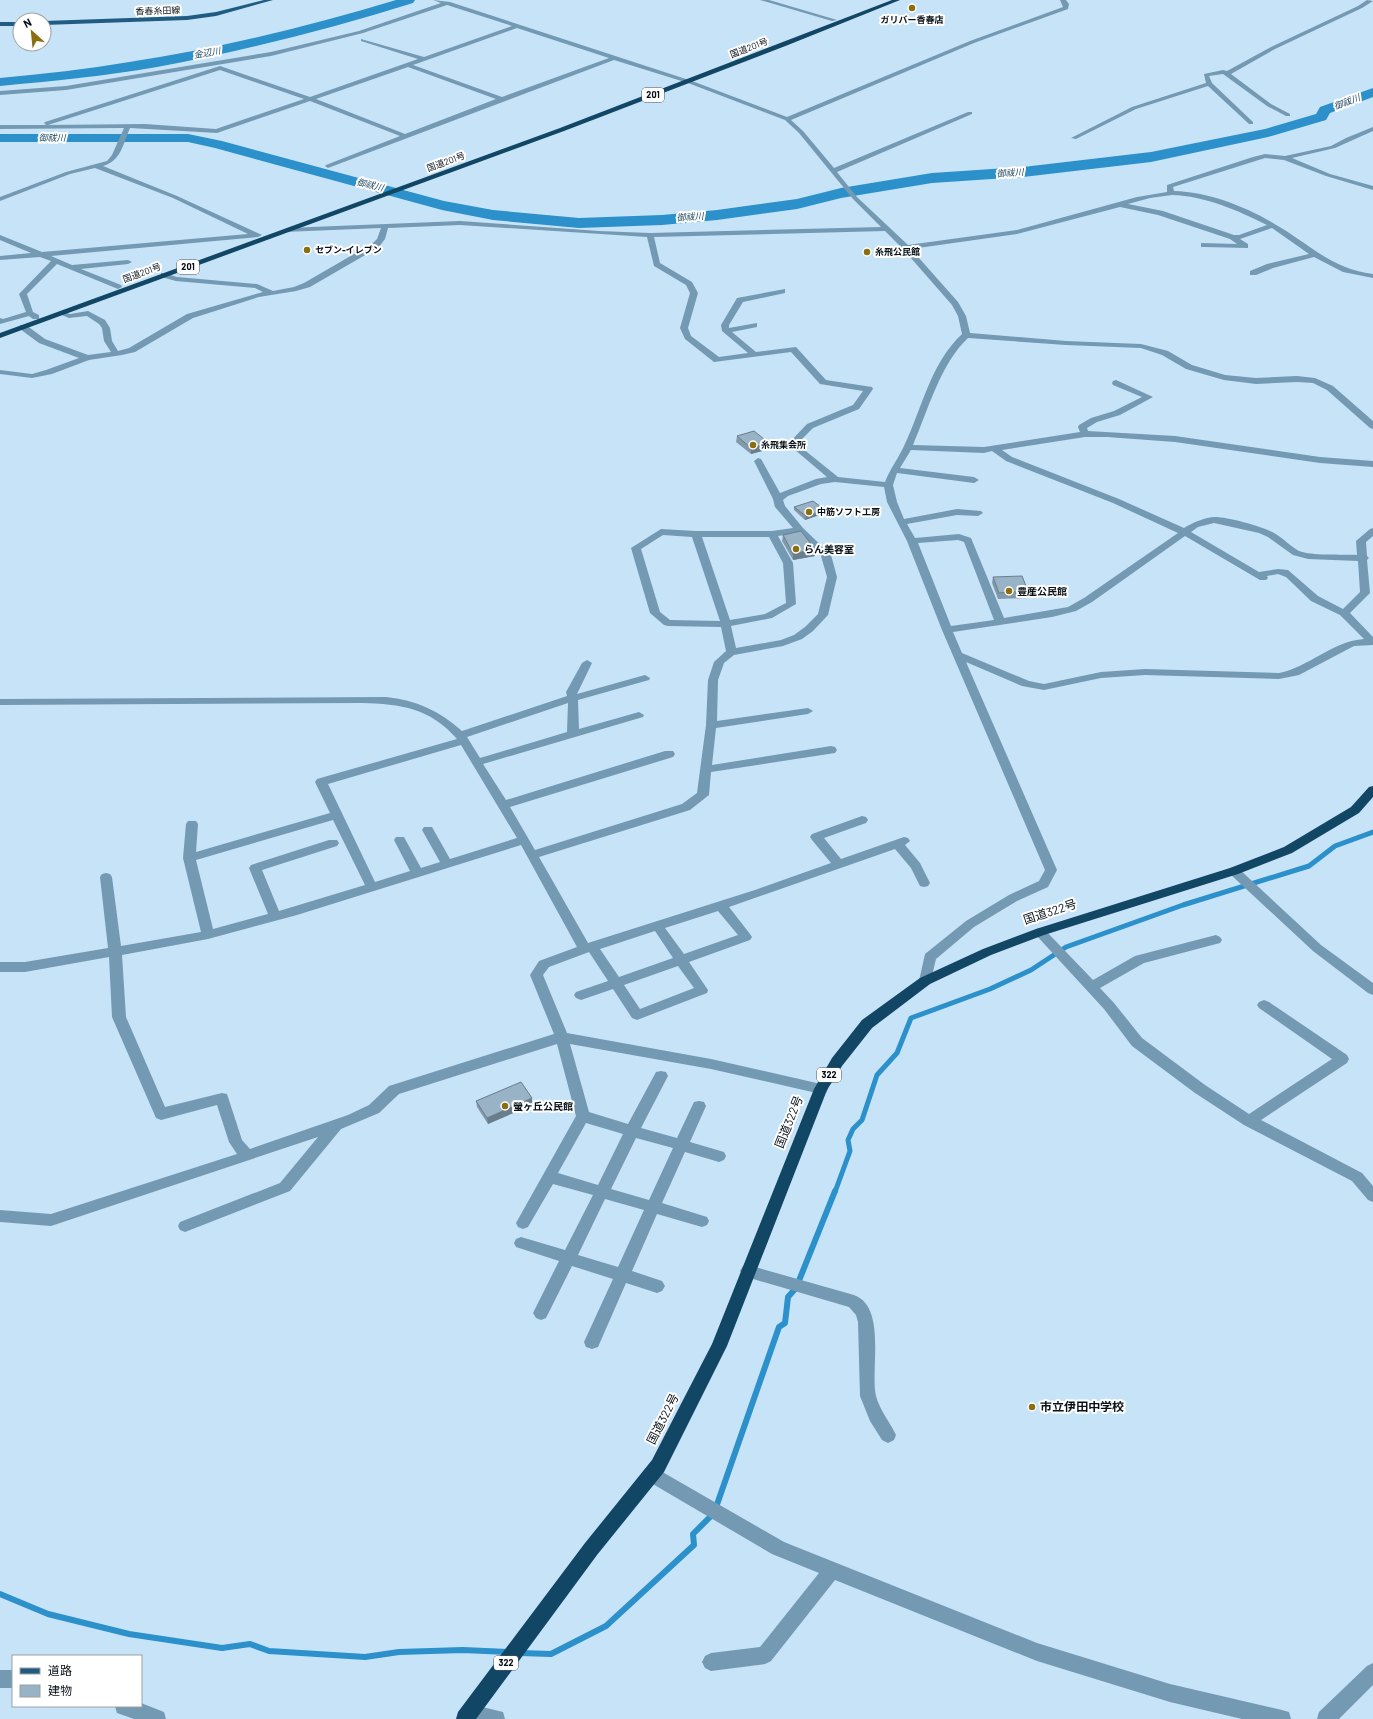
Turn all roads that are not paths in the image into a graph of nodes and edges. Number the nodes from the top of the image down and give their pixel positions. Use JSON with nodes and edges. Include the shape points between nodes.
{"nodes":[{"id":1,"x":270,"y":0,"type":"edge"},
{"id":2,"x":436,"y":0,"type":"edge"},
{"id":3,"x":458,"y":0,"type":"edge"},
{"id":4,"x":763,"y":0,"type":"edge"},
{"id":5,"x":886,"y":0,"type":"edge"},
{"id":6,"x":897,"y":0,"type":"edge"},
{"id":7,"x":1064,"y":0,"type":"edge"},
{"id":8,"x":1371,"y":0,"type":"edge"},
{"id":9,"x":446,"y":3,"type":"junction"},
{"id":10,"x":834,"y":20,"type":"junction"},
{"id":11,"x":52,"y":23,"type":"edge"},
{"id":12,"x":0,"y":24,"type":"edge"},
{"id":13,"x":12,"y":24,"type":"edge"},
{"id":14,"x":518,"y":26,"type":"junction"},
{"id":15,"x":363,"y":40,"type":"dead end"},
{"id":16,"x":613,"y":58,"type":"junction"},
{"id":17,"x":426,"y":59,"type":"junction"},
{"id":18,"x":409,"y":65,"type":"junction"},
{"id":19,"x":1228,"y":73,"type":"junction"},
{"id":20,"x":686,"y":81,"type":"junction"},
{"id":21,"x":1209,"y":84,"type":"junction"},
{"id":22,"x":0,"y":93,"type":"edge"},
{"id":23,"x":311,"y":99,"type":"junction"},
{"id":24,"x":502,"y":99,"type":"junction"},
{"id":25,"x":970,"y":112,"type":"dead end"},
{"id":26,"x":1288,"y":115,"type":"dead end"},
{"id":27,"x":786,"y":119,"type":"junction"},
{"id":28,"x":1251,"y":123,"type":"dead end"},
{"id":29,"x":128,"y":126,"type":"junction"},
{"id":30,"x":0,"y":127,"type":"edge"},
{"id":31,"x":40,"y":127,"type":"junction"},
{"id":32,"x":1373,"y":129,"type":"edge"},
{"id":33,"x":405,"y":136,"type":"junction"},
{"id":34,"x":1074,"y":138,"type":"dead end"},
{"id":35,"x":1285,"y":158,"type":"junction"},
{"id":36,"x":96,"y":166,"type":"junction"},
{"id":37,"x":328,"y":166,"type":"dead end"},
{"id":38,"x":834,"y":172,"type":"junction"},
{"id":39,"x":1373,"y":188,"type":"edge"},
{"id":40,"x":1171,"y":193,"type":"junction"},
{"id":41,"x":373,"y":198,"type":"junction"},
{"id":42,"x":0,"y":199,"type":"edge"},
{"id":43,"x":1118,"y":204,"type":"junction"},
{"id":44,"x":385,"y":226,"type":"junction"},
{"id":45,"x":1272,"y":226,"type":"junction"},
{"id":46,"x":888,"y":229,"type":"junction"},
{"id":47,"x":287,"y":230,"type":"junction"},
{"id":48,"x":258,"y":235,"type":"junction"},
{"id":49,"x":650,"y":235,"type":"junction"},
{"id":50,"x":0,"y":237,"type":"edge"},
{"id":51,"x":1233,"y":237,"type":"junction"},
{"id":52,"x":1204,"y":245,"type":"dead end"},
{"id":53,"x":906,"y":247,"type":"junction"},
{"id":54,"x":42,"y":255,"type":"junction"},
{"id":55,"x":1314,"y":255,"type":"junction"},
{"id":56,"x":0,"y":258,"type":"edge"},
{"id":57,"x":55,"y":261,"type":"junction"},
{"id":58,"x":128,"y":262,"type":"dead end"},
{"id":59,"x":70,"y":267,"type":"junction"},
{"id":60,"x":1253,"y":273,"type":"dead end"},
{"id":61,"x":164,"y":275,"type":"junction"},
{"id":62,"x":1373,"y":276,"type":"edge"},
{"id":63,"x":118,"y":287,"type":"junction"},
{"id":64,"x":782,"y":291,"type":"dead end"},
{"id":65,"x":272,"y":293,"type":"junction"},
{"id":66,"x":61,"y":314,"type":"junction"},
{"id":67,"x":33,"y":315,"type":"junction"},
{"id":68,"x":0,"y":323,"type":"edge"},
{"id":69,"x":754,"y":325,"type":"dead end"},
{"id":70,"x":23,"y":327,"type":"junction"},
{"id":71,"x":726,"y":331,"type":"junction"},
{"id":72,"x":966,"y":334,"type":"junction"},
{"id":73,"x":0,"y":336,"type":"edge"},
{"id":74,"x":116,"y":354,"type":"junction"},
{"id":75,"x":754,"y":354,"type":"junction"},
{"id":76,"x":87,"y":358,"type":"junction"},
{"id":77,"x":0,"y":372,"type":"edge"},
{"id":78,"x":1116,"y":383,"type":"dead end"},
{"id":79,"x":1373,"y":426,"type":"edge"},
{"id":80,"x":1085,"y":434,"type":"junction"},
{"id":81,"x":908,"y":447,"type":"junction"},
{"id":82,"x":995,"y":449,"type":"junction"},
{"id":83,"x":758,"y":461,"type":"dead end"},
{"id":84,"x":1373,"y":464,"type":"edge"},
{"id":85,"x":894,"y":470,"type":"junction"},
{"id":86,"x":835,"y":479,"type":"junction"},
{"id":87,"x":974,"y":480,"type":"dead end"},
{"id":88,"x":888,"y":485,"type":"junction"},
{"id":89,"x":778,"y":499,"type":"junction"},
{"id":90,"x":978,"y":513,"type":"dead end"},
{"id":91,"x":901,"y":522,"type":"junction"},
{"id":92,"x":800,"y":530,"type":"junction"},
{"id":93,"x":1373,"y":531,"type":"edge"},
{"id":94,"x":1184,"y":532,"type":"junction"},
{"id":95,"x":696,"y":534,"type":"junction"},
{"id":96,"x":772,"y":534,"type":"junction"},
{"id":97,"x":912,"y":541,"type":"junction"},
{"id":98,"x":1364,"y":558,"type":"junction"},
{"id":99,"x":1344,"y":614,"type":"junction"},
{"id":100,"x":1000,"y":622,"type":"junction"},
{"id":101,"x":726,"y":624,"type":"junction"},
{"id":102,"x":947,"y":630,"type":"junction"},
{"id":103,"x":1373,"y":642,"type":"edge"},
{"id":104,"x":732,"y":652,"type":"junction"},
{"id":105,"x":958,"y":655,"type":"junction"},
{"id":106,"x":587,"y":663,"type":"dead end"},
{"id":107,"x":645,"y":678,"type":"dead end"},
{"id":108,"x":573,"y":698,"type":"junction"},
{"id":109,"x":0,"y":702,"type":"edge"},
{"id":110,"x":808,"y":711,"type":"dead end"},
{"id":111,"x":639,"y":716,"type":"dead end"},
{"id":112,"x":711,"y":725,"type":"junction"},
{"id":113,"x":573,"y":734,"type":"junction"},
{"id":114,"x":463,"y":738,"type":"junction"},
{"id":115,"x":831,"y":750,"type":"dead end"},
{"id":116,"x":669,"y":754,"type":"dead end"},
{"id":117,"x":476,"y":762,"type":"junction"},
{"id":118,"x":706,"y":769,"type":"junction"},
{"id":119,"x":1373,"y":790,"type":"edge"},
{"id":120,"x":502,"y":805,"type":"junction"},
{"id":121,"x":337,"y":815,"type":"junction"},
{"id":122,"x":862,"y":820,"type":"dead end"},
{"id":123,"x":192,"y":824,"type":"dead end"},
{"id":124,"x":428,"y":830,"type":"dead end"},
{"id":125,"x":400,"y":840,"type":"dead end"},
{"id":126,"x":524,"y":840,"type":"junction"},
{"id":127,"x":333,"y":844,"type":"dead end"},
{"id":128,"x":532,"y":854,"type":"junction"},
{"id":129,"x":189,"y":858,"type":"junction"},
{"id":130,"x":447,"y":864,"type":"junction"},
{"id":131,"x":839,"y":864,"type":"junction"},
{"id":132,"x":1234,"y":871,"type":"junction"},
{"id":133,"x":418,"y":874,"type":"junction"},
{"id":134,"x":106,"y":876,"type":"dead end"},
{"id":135,"x":924,"y":883,"type":"dead end"},
{"id":136,"x":372,"y":888,"type":"junction"},
{"id":137,"x":720,"y":905,"type":"junction"},
{"id":138,"x":275,"y":917,"type":"junction"},
{"id":139,"x":657,"y":926,"type":"junction"},
{"id":140,"x":1040,"y":932,"type":"junction"},
{"id":141,"x":208,"y":936,"type":"junction"},
{"id":142,"x":1216,"y":940,"type":"dead end"},
{"id":143,"x":589,"y":948,"type":"junction"},
{"id":144,"x":115,"y":952,"type":"junction"},
{"id":145,"x":681,"y":960,"type":"junction"},
{"id":146,"x":0,"y":967,"type":"edge"},
{"id":147,"x":925,"y":981,"type":"junction"},
{"id":148,"x":616,"y":982,"type":"junction"},
{"id":149,"x":1091,"y":987,"type":"junction"},
{"id":150,"x":1373,"y":990,"type":"edge"},
{"id":151,"x":581,"y":995,"type":"dead end"},
{"id":152,"x":1264,"y":1005,"type":"dead end"},
{"id":153,"x":562,"y":1037,"type":"junction"},
{"id":154,"x":661,"y":1076,"type":"dead end"},
{"id":155,"x":821,"y":1089,"type":"junction"},
{"id":156,"x":699,"y":1106,"type":"dead end"},
{"id":157,"x":583,"y":1116,"type":"junction"},
{"id":158,"x":1249,"y":1121,"type":"junction"},
{"id":159,"x":337,"y":1124,"type":"junction"},
{"id":160,"x":632,"y":1131,"type":"junction"},
{"id":161,"x":681,"y":1145,"type":"junction"},
{"id":162,"x":247,"y":1156,"type":"junction"},
{"id":163,"x":719,"y":1156,"type":"dead end"},
{"id":164,"x":550,"y":1177,"type":"junction"},
{"id":165,"x":602,"y":1191,"type":"junction"},
{"id":166,"x":1373,"y":1196,"type":"edge"},
{"id":167,"x":654,"y":1206,"type":"junction"},
{"id":168,"x":0,"y":1216,"type":"edge"},
{"id":169,"x":702,"y":1221,"type":"dead end"},
{"id":170,"x":523,"y":1223,"type":"dead end"},
{"id":171,"x":185,"y":1226,"type":"dead end"},
{"id":172,"x":522,"y":1243,"type":"dead end"},
{"id":173,"x":568,"y":1258,"type":"junction"},
{"id":174,"x":748,"y":1271,"type":"junction"},
{"id":175,"x":622,"y":1275,"type":"junction"},
{"id":176,"x":657,"y":1286,"type":"dead end"},
{"id":177,"x":541,"y":1313,"type":"dead end"},
{"id":178,"x":592,"y":1342,"type":"dead end"},
{"id":179,"x":888,"y":1435,"type":"dead end"},
{"id":180,"x":652,"y":1474,"type":"junction"},
{"id":181,"x":832,"y":1570,"type":"junction"},
{"id":182,"x":711,"y":1662,"type":"dead end"},
{"id":183,"x":1373,"y":1672,"type":"edge"},
{"id":184,"x":0,"y":1679,"type":"edge"},
{"id":185,"x":12,"y":1679,"type":"edge"},
{"id":186,"x":127,"y":1707,"type":"edge"},
{"id":187,"x":470,"y":1712,"type":"edge"},
{"id":188,"x":1257,"y":1716,"type":"edge"},
{"id":189,"x":157,"y":1719,"type":"edge"},
{"id":190,"x":496,"y":1719,"type":"edge"},
{"id":191,"x":1282,"y":1719,"type":"edge"},
{"id":192,"x":1326,"y":1719,"type":"edge"}],
"edges":[{"from":1,"to":11,"type":"main road","name":"香春糸田線","via":[[216,14],[187,18]]},
{"from":2,"to":9,"type":"street"},
{"from":3,"to":9,"type":"street"},
{"from":4,"to":10,"type":"street"},
{"from":5,"to":10,"type":"highway","name":"国道201号","number":"201"},
{"from":6,"to":20,"type":"highway","name":"国道201号","number":"201"},
{"from":7,"to":27,"type":"street","via":[[1066,8],[994,33]]},
{"from":8,"to":19,"type":"street"},
{"from":9,"to":14,"type":"street"},
{"from":9,"to":22,"type":"street","via":[[361,32],[270,54],[66,88]]},
{"from":10,"to":20,"type":"highway","name":"国道201号","number":"201"},
{"from":12,"to":13,"type":"main road"},
{"from":14,"to":16,"type":"street"},
{"from":14,"to":17,"type":"street"},
{"from":15,"to":17,"type":"street"},
{"from":16,"to":20,"type":"street"},
{"from":16,"to":24,"type":"street"},
{"from":17,"to":18,"type":"street"},
{"from":18,"to":23,"type":"street"},
{"from":18,"to":24,"type":"street"},
{"from":19,"to":21,"type":"street","via":[[1206,75]]},
{"from":19,"to":26,"type":"street","via":[[1269,105]]},
{"from":20,"to":27,"type":"street"},
{"from":20,"to":41,"type":"highway","name":"国道201号","number":"201"},
{"from":21,"to":28,"type":"street"},
{"from":21,"to":34,"type":"street","via":[[1134,108]]},
{"from":23,"to":29,"type":"street","via":[[217,131]]},
{"from":23,"to":31,"type":"street","via":[[220,68]]},
{"from":23,"to":33,"type":"street"},
{"from":24,"to":33,"type":"street"},
{"from":25,"to":38,"type":"street"},
{"from":27,"to":38,"type":"street","via":[[801,132]]},
{"from":29,"to":31,"type":"street"},
{"from":29,"to":36,"type":"street","via":[[115,156],[109,162]]},
{"from":30,"to":31,"type":"street"},
{"from":32,"to":35,"type":"street","via":[[1333,147]]},
{"from":33,"to":37,"type":"street"},
{"from":35,"to":39,"type":"street","via":[[1328,175]]},
{"from":35,"to":40,"type":"street","via":[[1255,158],[1169,186]]},
{"from":36,"to":42,"type":"street","via":[[68,173]]},
{"from":36,"to":48,"type":"street","via":[[174,197]]},
{"from":38,"to":46,"type":"street","via":[[855,198]]},
{"from":40,"to":43,"type":"street"},
{"from":40,"to":45,"type":"street","via":[[1204,198]]},
{"from":41,"to":47,"type":"highway","name":"国道201号","number":"201"},
{"from":41,"to":48,"type":"highway","name":"国道201号","number":"201"},
{"from":43,"to":51,"type":"street","via":[[1160,212]]},
{"from":43,"to":53,"type":"street","via":[[1016,232]]},
{"from":44,"to":47,"type":"street"},
{"from":44,"to":49,"type":"street","via":[[460,223]]},
{"from":44,"to":65,"type":"street","via":[[381,239],[376,244],[308,285]]},
{"from":45,"to":51,"type":"street"},
{"from":45,"to":55,"type":"street"},
{"from":46,"to":49,"type":"street"},
{"from":46,"to":53,"type":"street"},
{"from":47,"to":61,"type":"highway","name":"国道201号","number":"201"},
{"from":48,"to":54,"type":"street"},
{"from":48,"to":63,"type":"highway","name":"国道201号","number":"201"},
{"from":49,"to":75,"type":"street","via":[[657,264],[688,284],[694,293],[684,328],[688,337],[717,360]]},
{"from":50,"to":54,"type":"street"},
{"from":51,"to":52,"type":"street","via":[[1245,246]]},
{"from":53,"to":72,"type":"street","via":[[955,304],[962,316]]},
{"from":54,"to":56,"type":"street"},
{"from":54,"to":57,"type":"street"},
{"from":55,"to":60,"type":"street"},
{"from":55,"to":62,"type":"street","via":[[1348,273]]},
{"from":57,"to":59,"type":"street"},
{"from":57,"to":67,"type":"street","via":[[23,294]]},
{"from":58,"to":59,"type":"street"},
{"from":59,"to":63,"type":"street"},
{"from":61,"to":65,"type":"street","via":[[176,279],[257,286]]},
{"from":61,"to":66,"type":"highway","name":"国道201号","number":"201"},
{"from":63,"to":67,"type":"highway","name":"国道201号","number":"201"},
{"from":64,"to":71,"type":"street","via":[[740,300],[725,325]]},
{"from":65,"to":74,"type":"street","via":[[190,316],[132,350]]},
{"from":66,"to":70,"type":"highway","name":"国道201号","number":"201"},
{"from":66,"to":74,"type":"street","via":[[69,316],[88,313],[102,322],[106,328],[108,341]]},
{"from":67,"to":68,"type":"street"},
{"from":69,"to":71,"type":"street"},
{"from":70,"to":73,"type":"highway","name":"国道201号","number":"201"},
{"from":70,"to":76,"type":"street","via":[[42,341]]},
{"from":71,"to":75,"type":"street"},
{"from":72,"to":79,"type":"street","via":[[1066,343],[1141,346],[1165,353],[1189,367],[1224,377],[1256,381],[1315,381],[1330,388]]},
{"from":72,"to":81,"type":"street","via":[[954,346],[942,365]]},
{"from":74,"to":76,"type":"street"},
{"from":75,"to":86,"type":"street","via":[[793,348],[823,382],[869,389],[856,407],[810,426],[792,444]]},
{"from":76,"to":77,"type":"street","via":[[32,376]]},
{"from":78,"to":80,"type":"street","via":[[1149,397],[1117,414],[1087,424],[1082,427]]},
{"from":80,"to":82,"type":"street"},
{"from":80,"to":84,"type":"street","via":[[1175,439],[1320,460]]},
{"from":81,"to":82,"type":"street"},
{"from":81,"to":85,"type":"street"},
{"from":82,"to":94,"type":"street","via":[[1009,459],[1116,501]]},
{"from":83,"to":89,"type":"street"},
{"from":85,"to":87,"type":"street"},
{"from":85,"to":88,"type":"street"},
{"from":86,"to":88,"type":"street"},
{"from":86,"to":89,"type":"street","via":[[819,482]]},
{"from":88,"to":91,"type":"street"},
{"from":89,"to":92,"type":"street","via":[[780,507]]},
{"from":90,"to":91,"type":"street","via":[[957,512]]},
{"from":91,"to":97,"type":"street"},
{"from":92,"to":96,"type":"street"},
{"from":92,"to":104,"type":"street","via":[[826,555],[832,577],[823,615],[809,629],[793,639]]},
{"from":93,"to":98,"type":"street","via":[[1361,541]]},
{"from":94,"to":98,"type":"street","via":[[1195,525],[1214,520],[1223,521],[1262,531],[1296,553],[1308,556]]},
{"from":94,"to":99,"type":"street","via":[[1261,576],[1280,570],[1311,596]]},
{"from":94,"to":100,"type":"street","via":[[1072,609]]},
{"from":95,"to":96,"type":"street"},
{"from":95,"to":101,"type":"street"},
{"from":95,"to":101,"type":"street","via":[[661,532],[636,548],[655,613],[668,623]]},
{"from":96,"to":101,"type":"street","via":[[788,563],[791,604],[768,616]]},
{"from":97,"to":100,"type":"street","via":[[959,537],[968,540]]},
{"from":97,"to":102,"type":"street"},
{"from":98,"to":99,"type":"street","via":[[1365,593]]},
{"from":99,"to":103,"type":"street"},
{"from":100,"to":102,"type":"street"},
{"from":101,"to":104,"type":"street"},
{"from":102,"to":105,"type":"street"},
{"from":103,"to":105,"type":"street","via":[[1352,642],[1295,673],[1279,676],[1145,672],[1101,675],[1044,687],[1026,684]]},
{"from":104,"to":112,"type":"street","via":[[719,662],[713,680]]},
{"from":105,"to":147,"type":"street","via":[[1051,870],[1044,884],[1013,898],[970,924],[930,957]]},
{"from":106,"to":108,"type":"street","via":[[570,692]]},
{"from":107,"to":108,"type":"street"},
{"from":108,"to":113,"type":"street"},
{"from":108,"to":114,"type":"street"},
{"from":109,"to":114,"type":"street","via":[[280,699],[400,701],[420,706]]},
{"from":110,"to":112,"type":"street"},
{"from":111,"to":113,"type":"street"},
{"from":112,"to":118,"type":"street"},
{"from":113,"to":117,"type":"street"},
{"from":114,"to":117,"type":"street"},
{"from":114,"to":121,"type":"street","via":[[321,782]]},
{"from":115,"to":118,"type":"street"},
{"from":116,"to":120,"type":"street"},
{"from":117,"to":120,"type":"street"},
{"from":118,"to":128,"type":"street","via":[[703,795],[686,807]]},
{"from":119,"to":132,"type":"highway","name":"国道322号","number":"322","via":[[1355,810],[1305,841]]},
{"from":120,"to":126,"type":"street"},
{"from":121,"to":129,"type":"street"},
{"from":121,"to":136,"type":"street"},
{"from":122,"to":131,"type":"street","via":[[816,837]]},
{"from":123,"to":129,"type":"street"},
{"from":124,"to":130,"type":"street"},
{"from":125,"to":133,"type":"street"},
{"from":126,"to":128,"type":"street"},
{"from":126,"to":130,"type":"street"},
{"from":127,"to":138,"type":"street","via":[[255,868]]},
{"from":128,"to":143,"type":"street"},
{"from":129,"to":141,"type":"street"},
{"from":130,"to":133,"type":"street"},
{"from":131,"to":135,"type":"street","via":[[900,842]]},
{"from":131,"to":137,"type":"street"},
{"from":132,"to":140,"type":"highway","name":"国道322号","number":"322"},
{"from":132,"to":150,"type":"street","via":[[1317,948]]},
{"from":133,"to":136,"type":"street"},
{"from":134,"to":144,"type":"street"},
{"from":136,"to":138,"type":"street"},
{"from":137,"to":139,"type":"street"},
{"from":137,"to":145,"type":"street","via":[[746,937]]},
{"from":138,"to":141,"type":"street"},
{"from":139,"to":143,"type":"street"},
{"from":139,"to":145,"type":"street"},
{"from":140,"to":147,"type":"highway","name":"国道322号","number":"322","via":[[987,952]]},
{"from":140,"to":149,"type":"street"},
{"from":141,"to":144,"type":"street"},
{"from":142,"to":149,"type":"street","via":[[1140,960]]},
{"from":143,"to":148,"type":"street"},
{"from":143,"to":153,"type":"street","via":[[544,964],[536,976]]},
{"from":144,"to":146,"type":"street","via":[[25,966]]},
{"from":144,"to":162,"type":"street","via":[[119,1017],[161,1114],[222,1098],[236,1142]]},
{"from":145,"to":148,"type":"street"},
{"from":145,"to":148,"type":"street","via":[[702,990],[637,1015]]},
{"from":147,"to":155,"type":"highway","name":"国道322号","number":"322","via":[[867,1024],[837,1062]]},
{"from":148,"to":151,"type":"street"},
{"from":149,"to":158,"type":"street","via":[[1137,1042],[1200,1089]]},
{"from":152,"to":158,"type":"street","via":[[1342,1059]]},
{"from":153,"to":155,"type":"street","via":[[711,1064]]},
{"from":153,"to":157,"type":"street"},
{"from":153,"to":159,"type":"street","via":[[394,1090],[374,1108]]},
{"from":154,"to":160,"type":"street"},
{"from":155,"to":174,"type":"highway","name":"国道322号","number":"322"},
{"from":156,"to":161,"type":"street"},
{"from":157,"to":160,"type":"street"},
{"from":157,"to":164,"type":"street"},
{"from":158,"to":166,"type":"street","via":[[1357,1177]]},
{"from":159,"to":162,"type":"street"},
{"from":159,"to":171,"type":"street","via":[[285,1187]]},
{"from":160,"to":161,"type":"street"},
{"from":160,"to":165,"type":"street"},
{"from":161,"to":163,"type":"street"},
{"from":161,"to":167,"type":"street"},
{"from":162,"to":168,"type":"street","via":[[51,1220]]},
{"from":164,"to":165,"type":"street"},
{"from":164,"to":170,"type":"street"},
{"from":165,"to":167,"type":"street"},
{"from":165,"to":173,"type":"street"},
{"from":167,"to":169,"type":"street"},
{"from":167,"to":175,"type":"street"},
{"from":172,"to":173,"type":"street"},
{"from":173,"to":175,"type":"street"},
{"from":173,"to":177,"type":"street"},
{"from":174,"to":179,"type":"street","via":[[854,1302],[862,1311],[866,1322],[868,1396],[876,1416]]},
{"from":174,"to":180,"type":"highway","name":"国道322号","number":"322","via":[[719,1346]]},
{"from":175,"to":176,"type":"street"},
{"from":175,"to":178,"type":"street"},
{"from":180,"to":181,"type":"street","via":[[778,1548]]},
{"from":180,"to":187,"type":"highway","name":"国道322号","number":"322","via":[[591,1549]]},
{"from":181,"to":182,"type":"street","via":[[765,1655]]},
{"from":181,"to":188,"type":"street","via":[[1037,1652],[1170,1693]]},
{"from":183,"to":192,"type":"street"},
{"from":184,"to":185,"type":"street"},
{"from":186,"to":189,"type":"street"},
{"from":187,"to":190,"type":"street"},
{"from":188,"to":191,"type":"street"}]}
